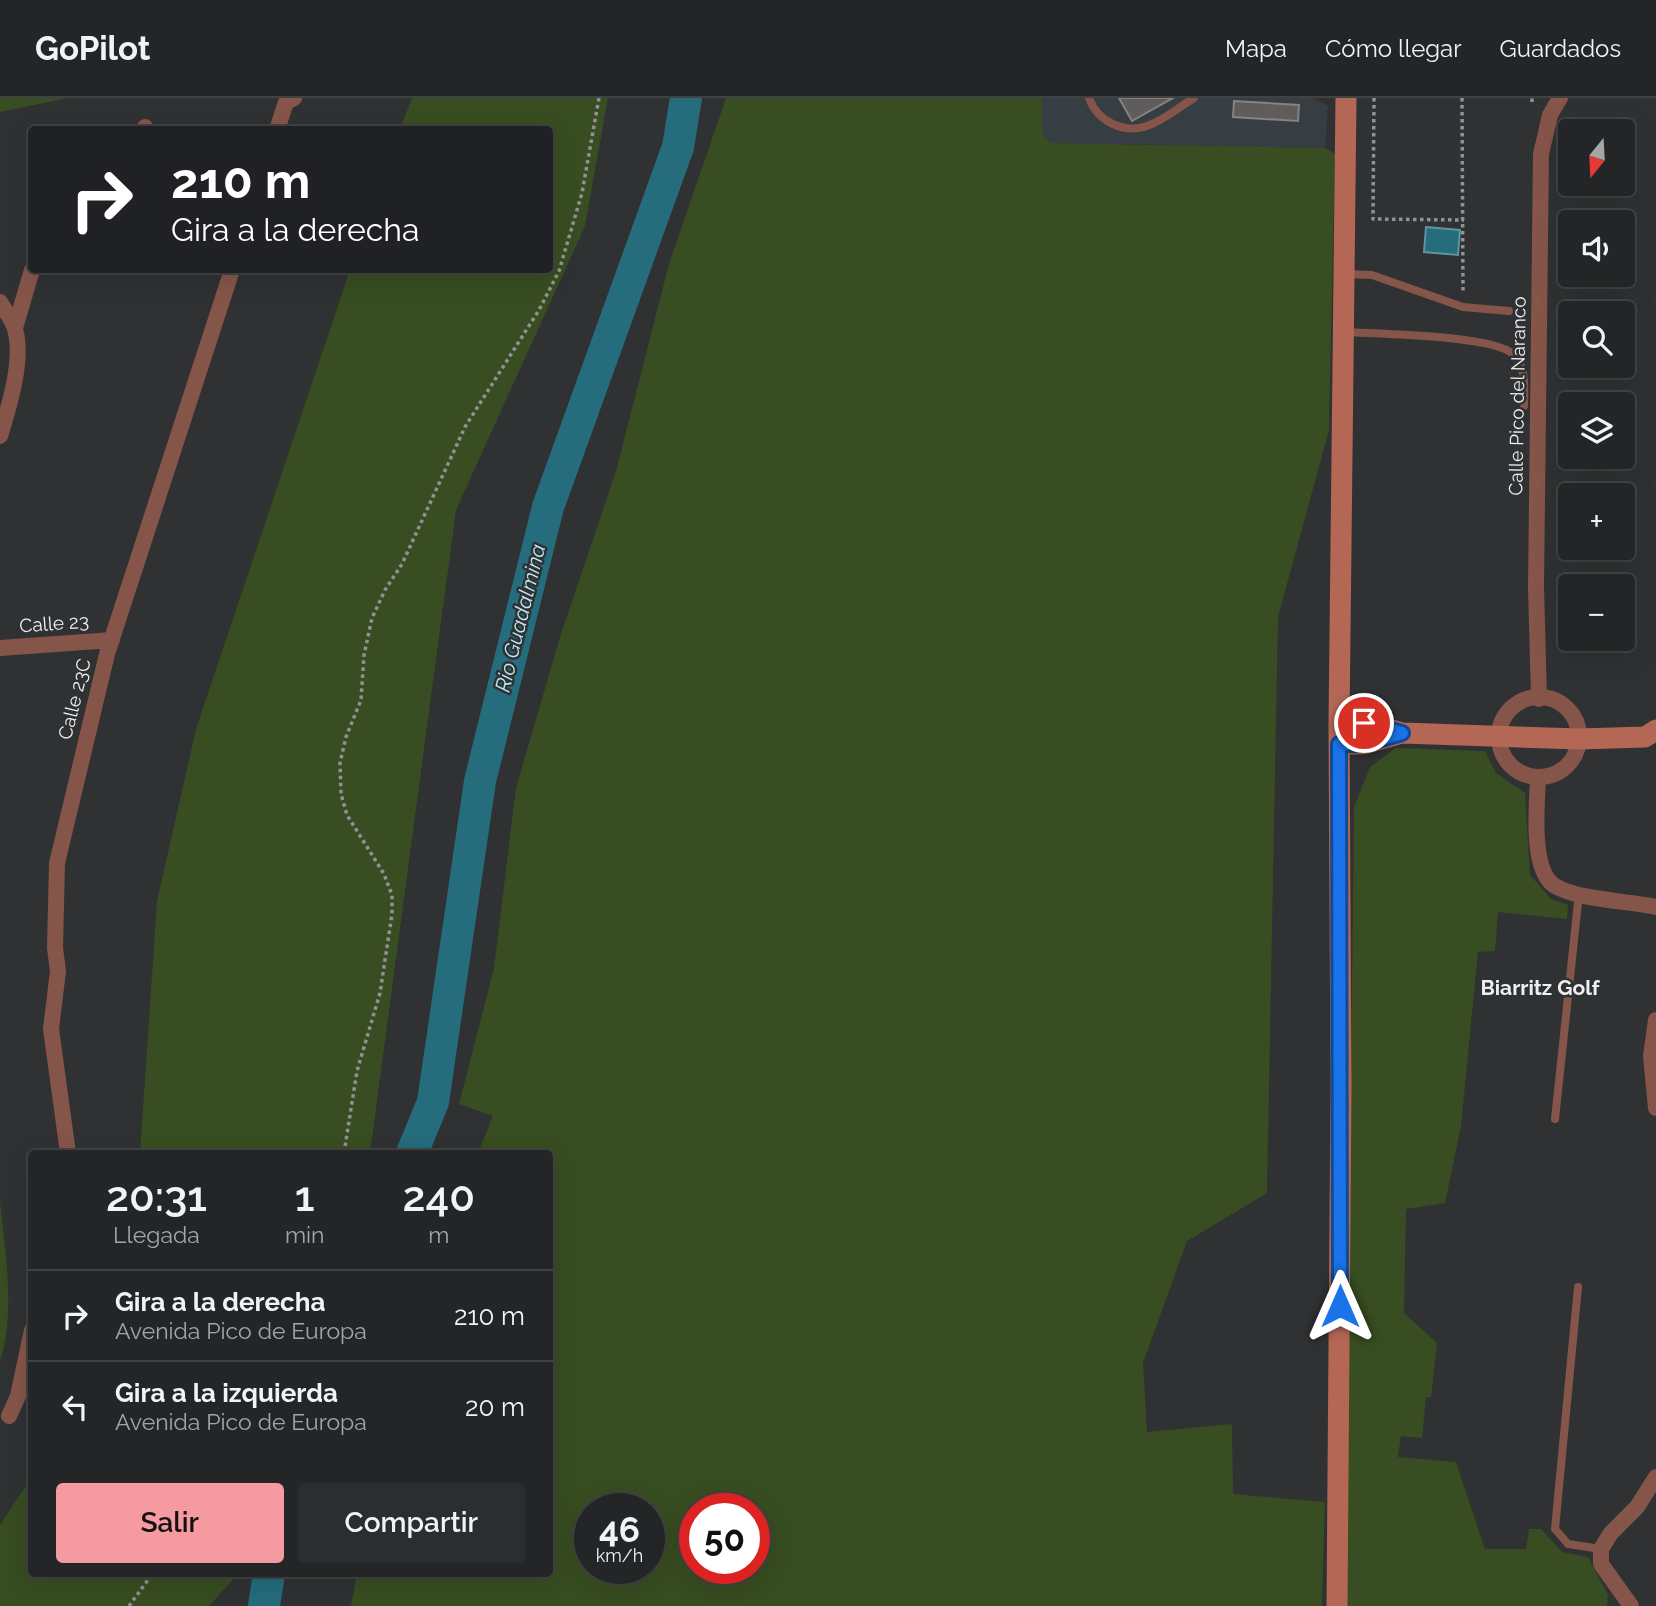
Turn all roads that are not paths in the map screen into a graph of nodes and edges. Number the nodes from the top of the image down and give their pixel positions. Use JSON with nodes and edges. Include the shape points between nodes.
{"nodes":[{"id":1,"x":294,"y":98,"type":"edge"},
{"id":2,"x":1089,"y":98,"type":"edge"},
{"id":3,"x":1194,"y":98,"type":"edge"},
{"id":4,"x":1560,"y":98,"type":"edge"},
{"id":5,"x":1342,"y":103,"type":"edge"},
{"id":6,"x":278,"y":126,"type":"edge"},
{"id":7,"x":31,"y":273,"type":"edge"},
{"id":8,"x":231,"y":273,"type":"edge"},
{"id":9,"x":1343,"y":274,"type":"junction"},
{"id":10,"x":0,"y":302,"type":"edge"},
{"id":11,"x":1509,"y":311,"type":"dead end"},
{"id":12,"x":15,"y":328,"type":"junction"},
{"id":13,"x":1343,"y":332,"type":"junction"},
{"id":14,"x":1524,"y":406,"type":"dead end"},
{"id":15,"x":0,"y":436,"type":"edge"},
{"id":16,"x":112,"y":640,"type":"junction"},
{"id":17,"x":0,"y":648,"type":"edge"},
{"id":18,"x":1539,"y":699,"type":"junction"},
{"id":19,"x":1339,"y":734,"type":"junction"},
{"id":20,"x":1651,"y":734,"type":"edge"},
{"id":21,"x":1498,"y":737,"type":"junction"},
{"id":22,"x":1579,"y":739,"type":"junction"},
{"id":23,"x":1538,"y":778,"type":"junction"},
{"id":24,"x":1579,"y":893,"type":"junction"},
{"id":25,"x":1656,"y":907,"type":"edge"},
{"id":26,"x":1656,"y":1020,"type":"edge"},
{"id":27,"x":1656,"y":1108,"type":"edge"},
{"id":28,"x":1555,"y":1119,"type":"dead end"},
{"id":29,"x":68,"y":1150,"type":"edge"},
{"id":30,"x":1578,"y":1287,"type":"dead end"},
{"id":31,"x":28,"y":1349,"type":"edge"},
{"id":32,"x":9,"y":1416,"type":"dead end"},
{"id":33,"x":1656,"y":1478,"type":"edge"},
{"id":34,"x":1601,"y":1549,"type":"junction"},
{"id":35,"x":1337,"y":1606,"type":"edge"},
{"id":36,"x":1631,"y":1606,"type":"edge"}],
"edges":[{"from":1,"to":6,"type":"street","via":[[286,102]]},
{"from":2,"to":3,"type":"lane","via":[[1108,122],[1134,129],[1157,122]]},
{"from":4,"to":18,"type":"street","name":"Calle Pico del Naranco","via":[[1550,115],[1541,154],[1535,587]]},
{"from":5,"to":9,"type":"main road"},
{"from":7,"to":12,"type":"street"},
{"from":8,"to":16,"type":"street","name":"Calle 23C"},
{"from":9,"to":11,"type":"lane","via":[[1372,275],[1463,307]]},
{"from":9,"to":13,"type":"main road"},
{"from":10,"to":12,"type":"street"},
{"from":12,"to":15,"type":"street","via":[[13,390]]},
{"from":13,"to":14,"type":"lane","via":[[1502,348],[1512,354],[1524,374]]},
{"from":13,"to":19,"type":"main road"},
{"from":16,"to":17,"type":"street","name":"Calle 23"},
{"from":16,"to":29,"type":"street","name":"Calle 23C","via":[[57,863],[58,971],[52,1040]]},
{"from":18,"to":21,"type":"street","via":[[1515,704],[1500,724]]},
{"from":18,"to":22,"type":"street","via":[[1563,705],[1578,726]]},
{"from":19,"to":21,"type":"main road","via":[[1364,744],[1402,733]]},
{"from":19,"to":35,"type":"main road"},
{"from":20,"to":22,"type":"main road"},
{"from":21,"to":22,"type":"main road"},
{"from":21,"to":23,"type":"street","via":[[1506,761]]},
{"from":22,"to":23,"type":"street","via":[[1577,751],[1562,771]]},
{"from":23,"to":24,"type":"street","via":[[1543,872],[1553,885]]},
{"from":24,"to":25,"type":"street"},
{"from":24,"to":28,"type":"lane"},
{"from":26,"to":27,"type":"street","via":[[1651,1055]]},
{"from":30,"to":34,"type":"lane","via":[[1555,1529],[1568,1544]]},
{"from":31,"to":32,"type":"street"},
{"from":33,"to":34,"type":"street"},
{"from":34,"to":36,"type":"street","via":[[1601,1564]]}]}
